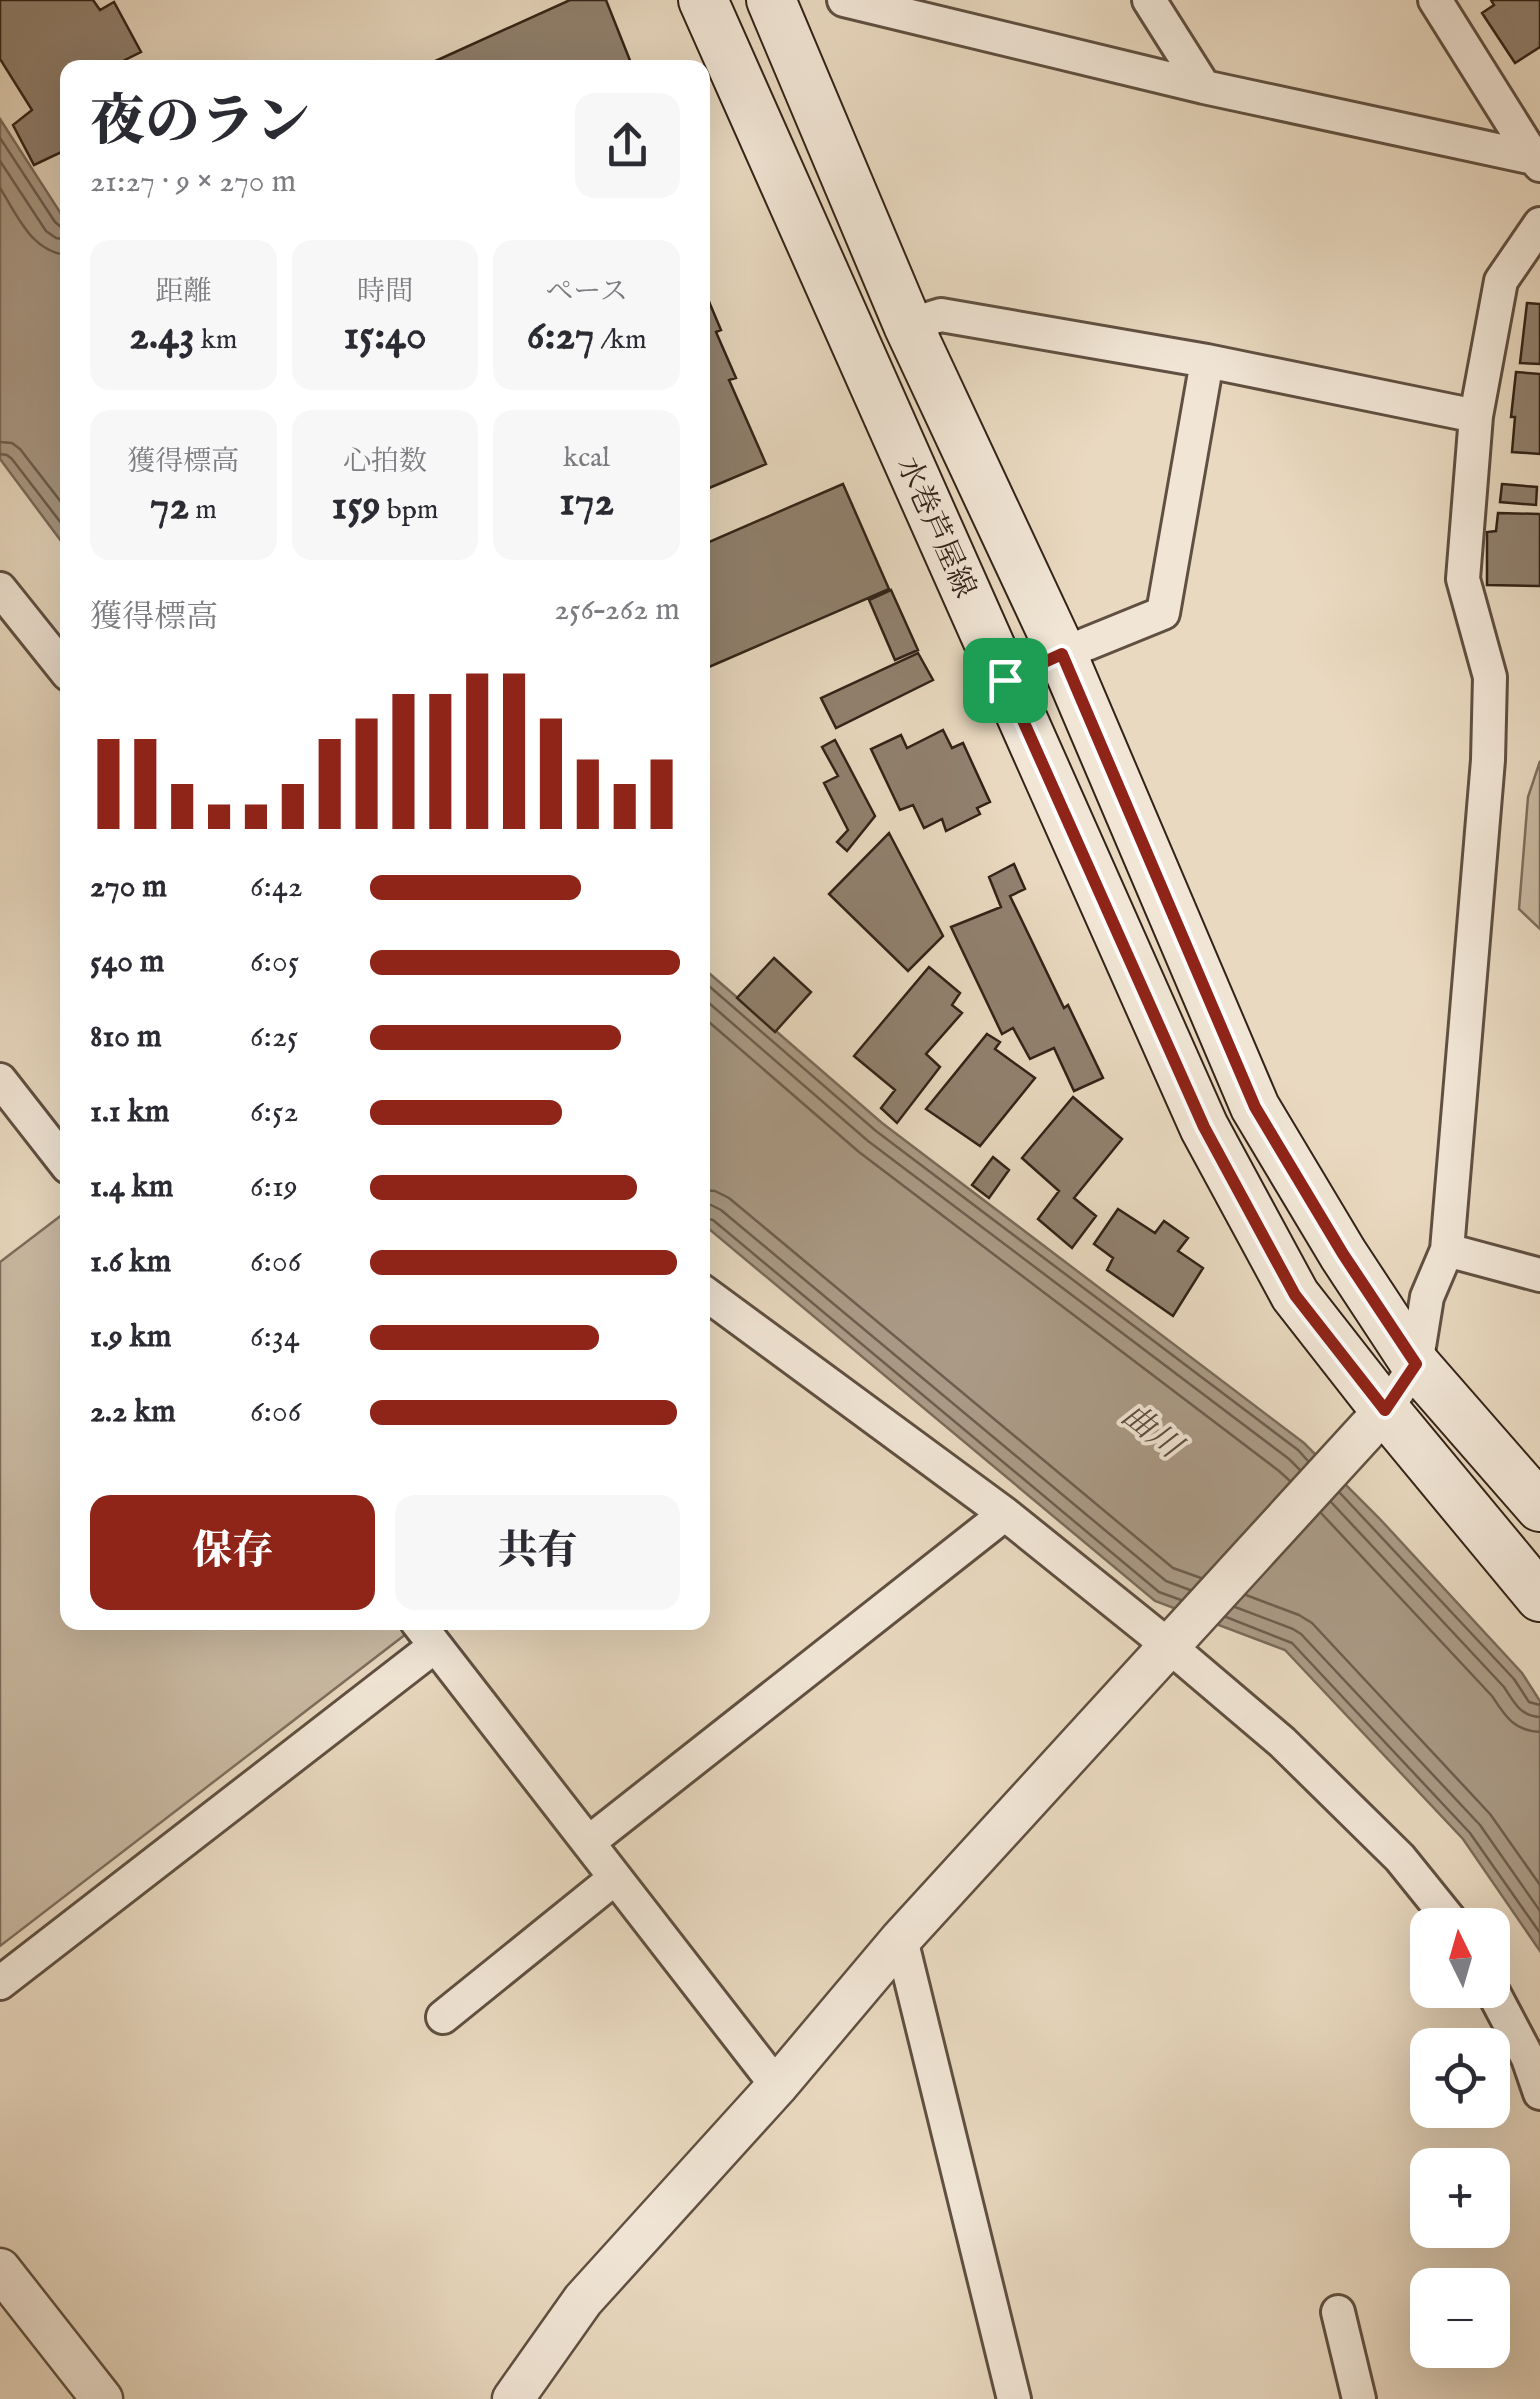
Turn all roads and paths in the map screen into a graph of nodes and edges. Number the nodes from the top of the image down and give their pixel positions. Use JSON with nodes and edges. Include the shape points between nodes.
{"nodes":[{"id":1,"x":771,"y":0,"type":"edge"},
{"id":2,"x":844,"y":0,"type":"edge"},
{"id":3,"x":1149,"y":0,"type":"edge"},
{"id":4,"x":1435,"y":0,"type":"edge"},
{"id":5,"x":719,"y":8,"type":"edge"},
{"id":6,"x":1204,"y":87,"type":"junction"},
{"id":7,"x":1537,"y":162,"type":"edge"},
{"id":8,"x":1540,"y":224,"type":"edge"},
{"id":9,"x":908,"y":325,"type":"junction"},
{"id":10,"x":1207,"y":361,"type":"junction"},
{"id":11,"x":1476,"y":416,"type":"junction"},
{"id":12,"x":0,"y":589,"type":"edge"},
{"id":13,"x":1062,"y":654,"type":"junction"},
{"id":14,"x":60,"y":664,"type":"edge"},
{"id":15,"x":1005,"y":680,"type":"junction"},
{"id":16,"x":0,"y":1080,"type":"edge"},
{"id":17,"x":60,"y":1158,"type":"edge"},
{"id":18,"x":1447,"y":1250,"type":"junction"},
{"id":19,"x":1540,"y":1275,"type":"edge"},
{"id":20,"x":710,"y":1297,"type":"edge"},
{"id":21,"x":1416,"y":1364,"type":"junction"},
{"id":22,"x":1385,"y":1410,"type":"junction"},
{"id":23,"x":1540,"y":1507,"type":"edge"},
{"id":24,"x":1005,"y":1514,"type":"junction"},
{"id":25,"x":1540,"y":1596,"type":"edge"},
{"id":26,"x":426,"y":1634,"type":"edge"},
{"id":27,"x":1176,"y":1639,"type":"junction"},
{"id":28,"x":588,"y":1842,"type":"junction"},
{"id":29,"x":616,"y":1878,"type":"junction"},
{"id":30,"x":1440,"y":1908,"type":"edge"},
{"id":31,"x":902,"y":1939,"type":"junction"},
{"id":32,"x":0,"y":1983,"type":"edge"},
{"id":33,"x":1502,"y":2008,"type":"edge"},
{"id":34,"x":444,"y":2017,"type":"dead end"},
{"id":35,"x":777,"y":2086,"type":"junction"},
{"id":36,"x":1540,"y":2093,"type":"edge"},
{"id":37,"x":0,"y":2270,"type":"edge"},
{"id":38,"x":1338,"y":2312,"type":"dead end"},
{"id":39,"x":102,"y":2399,"type":"edge"},
{"id":40,"x":514,"y":2399,"type":"edge"},
{"id":41,"x":1014,"y":2399,"type":"edge"},
{"id":42,"x":1359,"y":2399,"type":"edge"}],
"edges":[{"from":1,"to":9,"type":"main road","name":"水巻芦屋線"},
{"from":2,"to":6,"type":"street"},
{"from":3,"to":6,"type":"street"},
{"from":4,"to":7,"type":"street"},
{"from":5,"to":15,"type":"main road","name":"水巻芦屋線"},
{"from":6,"to":7,"type":"street"},
{"from":8,"to":11,"type":"street","via":[[1500,281]]},
{"from":9,"to":10,"type":"street","via":[[941,315]]},
{"from":9,"to":13,"type":"main road","name":"水巻芦屋線"},
{"from":10,"to":11,"type":"street"},
{"from":10,"to":13,"type":"street","via":[[1163,613]]},
{"from":11,"to":18,"type":"street","via":[[1463,578],[1490,677],[1488,760]]},
{"from":12,"to":14,"type":"street"},
{"from":13,"to":15,"type":"street"},
{"from":13,"to":21,"type":"main road","name":"水巻芦屋線","via":[[1255,1107]]},
{"from":15,"to":22,"type":"main road","name":"水巻芦屋線","via":[[1204,1127],[1295,1295]]},
{"from":16,"to":17,"type":"street"},
{"from":18,"to":19,"type":"street"},
{"from":18,"to":21,"type":"street","via":[[1426,1296]]},
{"from":20,"to":24,"type":"street"},
{"from":21,"to":22,"type":"street"},
{"from":21,"to":23,"type":"main road","name":"水巻芦屋線"},
{"from":22,"to":25,"type":"main road","name":"水巻芦屋線"},
{"from":22,"to":27,"type":"street"},
{"from":24,"to":27,"type":"street"},
{"from":24,"to":28,"type":"street"},
{"from":26,"to":28,"type":"street"},
{"from":26,"to":32,"type":"street"},
{"from":27,"to":30,"type":"street","via":[[1400,1858]]},
{"from":27,"to":31,"type":"street"},
{"from":28,"to":29,"type":"street"},
{"from":29,"to":34,"type":"street"},
{"from":29,"to":35,"type":"street"},
{"from":31,"to":35,"type":"street"},
{"from":31,"to":41,"type":"street"},
{"from":33,"to":36,"type":"street"},
{"from":35,"to":40,"type":"street","via":[[583,2300]]},
{"from":37,"to":39,"type":"street"},
{"from":38,"to":42,"type":"street"}]}
